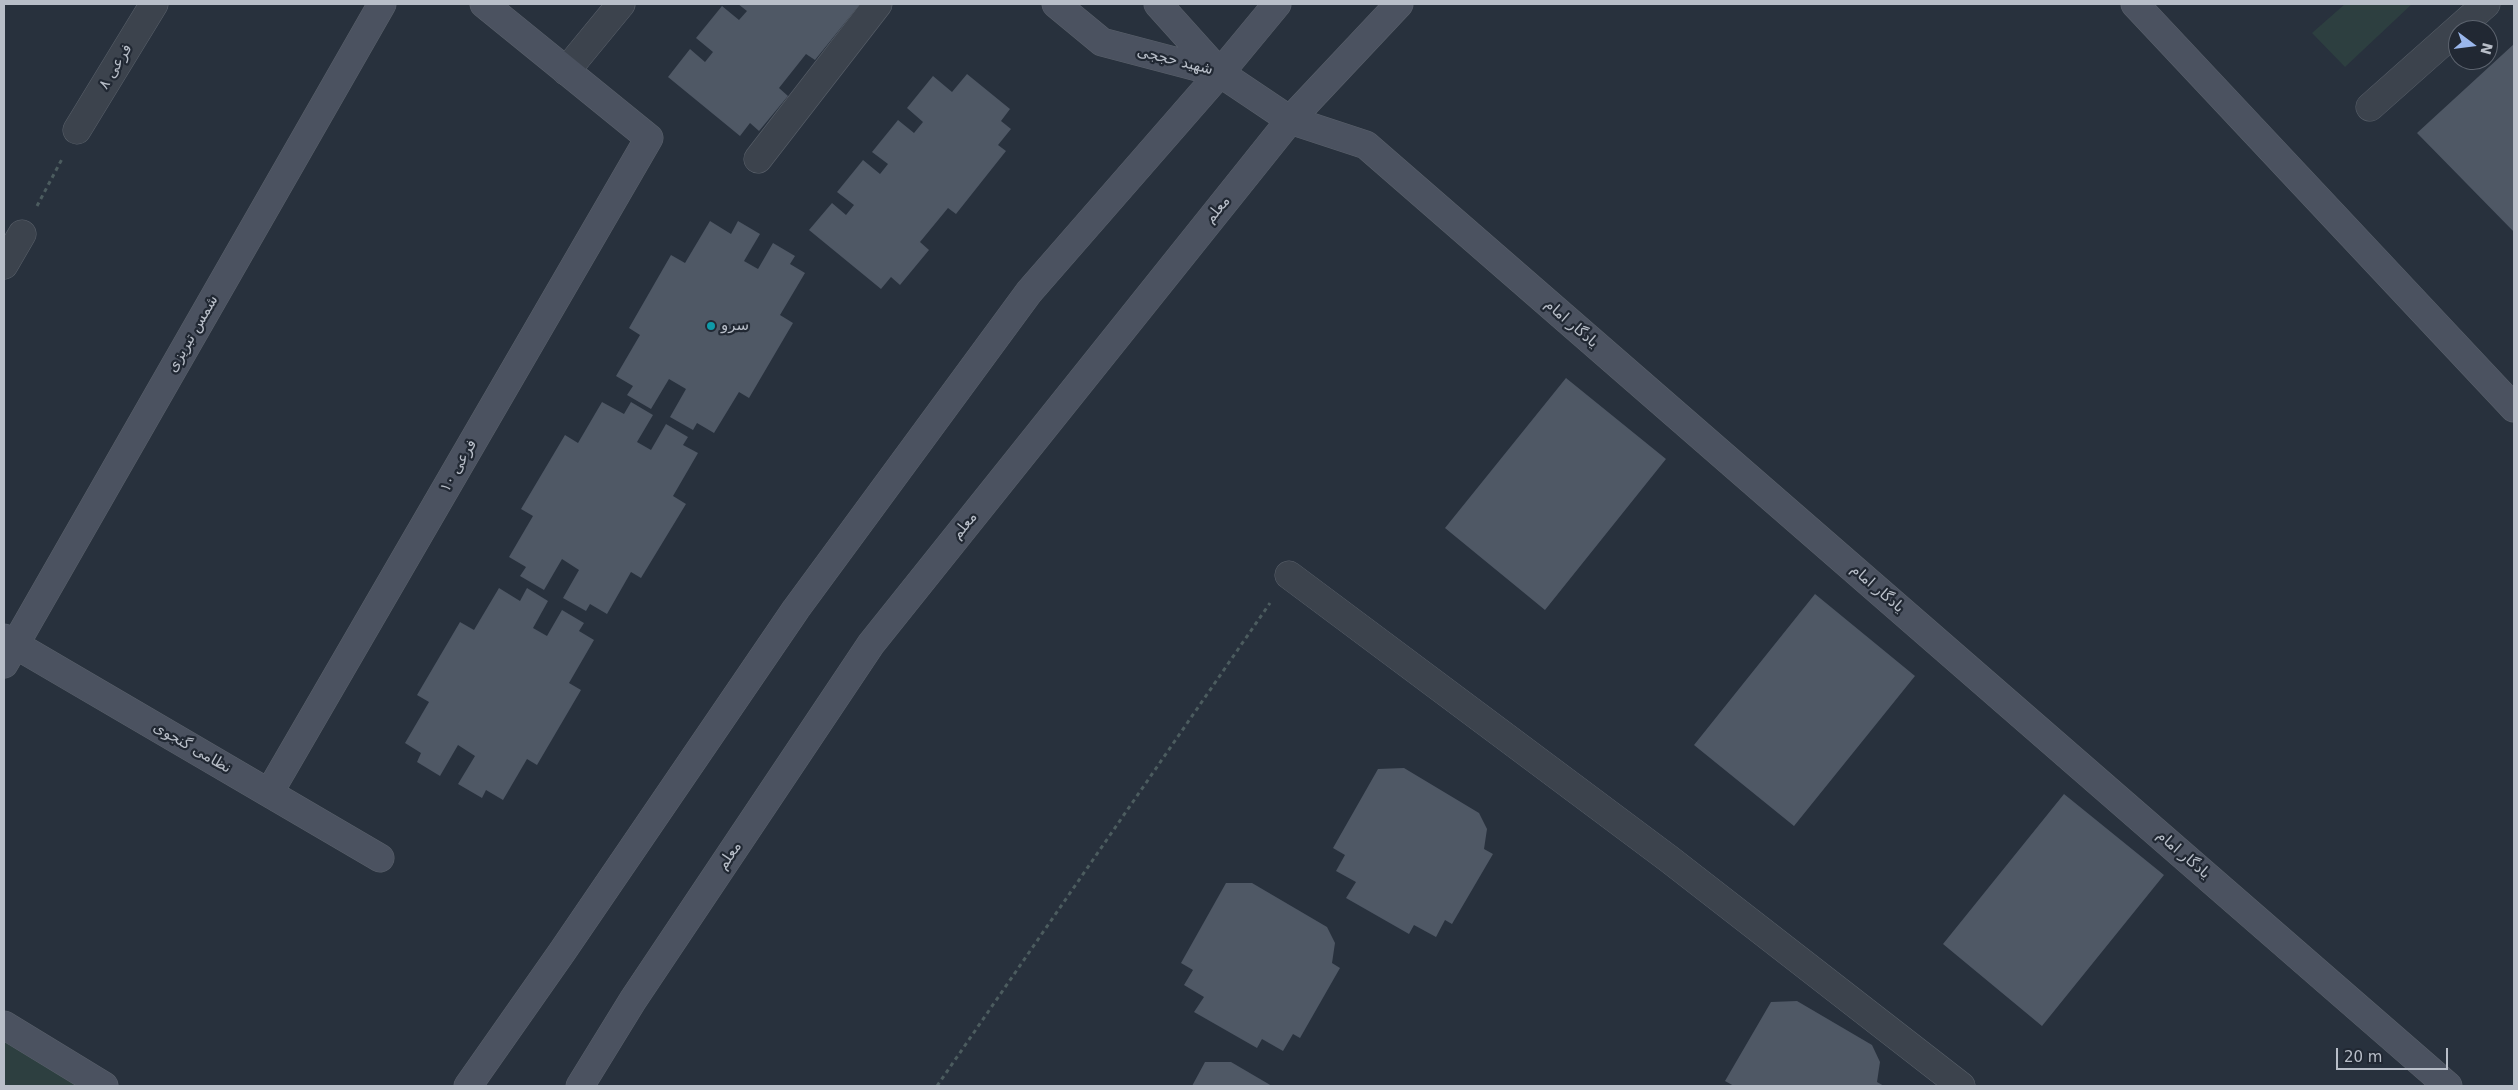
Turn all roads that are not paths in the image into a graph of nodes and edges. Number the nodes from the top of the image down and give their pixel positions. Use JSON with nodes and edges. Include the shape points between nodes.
{"nodes":[{"id":1,"x":154,"y":4,"type":"edge"},
{"id":2,"x":382,"y":4,"type":"edge"},
{"id":3,"x":484,"y":4,"type":"edge"},
{"id":4,"x":620,"y":4,"type":"edge"},
{"id":5,"x":878,"y":4,"type":"edge"},
{"id":6,"x":1056,"y":4,"type":"edge"},
{"id":7,"x":1158,"y":4,"type":"edge"},
{"id":8,"x":1277,"y":4,"type":"edge"},
{"id":9,"x":1399,"y":4,"type":"edge"},
{"id":10,"x":2135,"y":4,"type":"edge"},
{"id":11,"x":2486,"y":4,"type":"edge"},
{"id":12,"x":566,"y":70,"type":"junction"},
{"id":13,"x":1220,"y":73,"type":"junction"},
{"id":14,"x":2370,"y":106,"type":"dead end"},
{"id":15,"x":1290,"y":120,"type":"junction"},
{"id":16,"x":78,"y":130,"type":"road end"},
{"id":17,"x":758,"y":158,"type":"dead end"},
{"id":18,"x":22,"y":234,"type":"road end"},
{"id":19,"x":4,"y":265,"type":"edge"},
{"id":20,"x":2514,"y":408,"type":"edge"},
{"id":21,"x":1289,"y":575,"type":"road end"},
{"id":22,"x":8,"y":649,"type":"edge"},
{"id":23,"x":269,"y":793,"type":"junction"},
{"id":24,"x":380,"y":858,"type":"dead end"},
{"id":25,"x":4,"y":1025,"type":"edge"},
{"id":26,"x":104,"y":1086,"type":"edge"},
{"id":27,"x":468,"y":1086,"type":"edge"},
{"id":28,"x":580,"y":1086,"type":"edge"},
{"id":29,"x":1961,"y":1086,"type":"edge"},
{"id":30,"x":2448,"y":1086,"type":"edge"}],
"edges":[{"from":1,"to":16,"type":"street","name":"فرعی ۸"},
{"from":2,"to":22,"type":"street","name":"شمس تبریزی"},
{"from":3,"to":12,"type":"street"},
{"from":4,"to":12,"type":"street"},
{"from":5,"to":17,"type":"street"},
{"from":6,"to":13,"type":"street","name":"شهید حججی","via":[[1102,42]]},
{"from":7,"to":13,"type":"street","name":"شهید حججی"},
{"from":8,"to":13,"type":"street"},
{"from":9,"to":15,"type":"street","name":"معلم"},
{"from":10,"to":20,"type":"street"},
{"from":11,"to":14,"type":"street"},
{"from":12,"to":23,"type":"street","name":"فرعی ۱۰","via":[[649,138]]},
{"from":13,"to":15,"type":"street","name":"یادگار امام"},
{"from":13,"to":27,"type":"street","via":[[1028,292],[796,609]]},
{"from":15,"to":28,"type":"street","name":"معلم","via":[[871,644],[633,1000]]},
{"from":15,"to":30,"type":"street","name":"یادگار امام","via":[[1366,145]]},
{"from":18,"to":19,"type":"street"},
{"from":21,"to":29,"type":"street","via":[[1669,859]]},
{"from":22,"to":23,"type":"street","name":"نظامی گنجوی"},
{"from":23,"to":24,"type":"street","name":"نظامی گنجوی"},
{"from":25,"to":26,"type":"street"}]}
